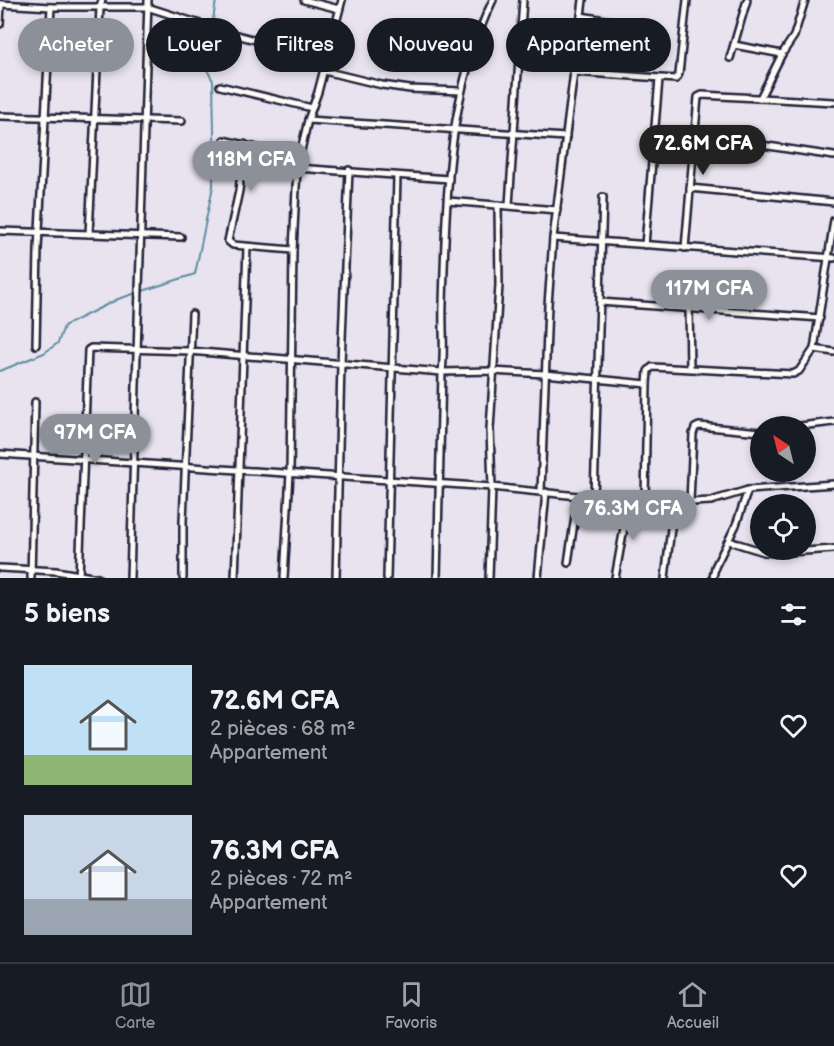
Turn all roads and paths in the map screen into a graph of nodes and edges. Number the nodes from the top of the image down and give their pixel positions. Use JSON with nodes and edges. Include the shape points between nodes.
{"nodes":[{"id":1,"x":102,"y":0,"type":"edge"},
{"id":2,"x":148,"y":0,"type":"edge"},
{"id":3,"x":304,"y":0,"type":"edge"},
{"id":4,"x":342,"y":0,"type":"edge"},
{"id":5,"x":493,"y":0,"type":"edge"},
{"id":6,"x":523,"y":0,"type":"edge"},
{"id":7,"x":583,"y":0,"type":"edge"},
{"id":8,"x":687,"y":0,"type":"edge"},
{"id":9,"x":747,"y":0,"type":"edge"},
{"id":10,"x":805,"y":0,"type":"edge"},
{"id":11,"x":1,"y":4,"type":"edge"},
{"id":12,"x":51,"y":7,"type":"junction"},
{"id":13,"x":147,"y":7,"type":"junction"},
{"id":14,"x":100,"y":8,"type":"junction"},
{"id":15,"x":339,"y":9,"type":"junction"},
{"id":16,"x":581,"y":16,"type":"joint"},
{"id":17,"x":337,"y":18,"type":"edge"},
{"id":18,"x":593,"y":18,"type":"edge"},
{"id":19,"x":0,"y":24,"type":"edge"},
{"id":20,"x":254,"y":39,"type":"edge"},
{"id":21,"x":734,"y":45,"type":"junction"},
{"id":22,"x":782,"y":54,"type":"junction"},
{"id":23,"x":730,"y":58,"type":"dead end"},
{"id":24,"x":324,"y":72,"type":"edge"},
{"id":25,"x":328,"y":72,"type":"edge"},
{"id":26,"x":573,"y":72,"type":"joint"},
{"id":27,"x":659,"y":79,"type":"junction"},
{"id":28,"x":220,"y":86,"type":"dead end"},
{"id":29,"x":461,"y":91,"type":"junction"},
{"id":30,"x":760,"y":98,"type":"junction"},
{"id":31,"x":834,"y":102,"type":"edge"},
{"id":32,"x":312,"y":108,"type":"junction"},
{"id":33,"x":0,"y":116,"type":"edge"},
{"id":34,"x":44,"y":118,"type":"junction"},
{"id":35,"x":95,"y":120,"type":"junction"},
{"id":36,"x":144,"y":120,"type":"junction"},
{"id":37,"x":308,"y":120,"type":"junction"},
{"id":38,"x":182,"y":121,"type":"dead end"},
{"id":39,"x":455,"y":130,"type":"junction"},
{"id":40,"x":515,"y":133,"type":"junction"},
{"id":41,"x":696,"y":135,"type":"junction"},
{"id":42,"x":566,"y":137,"type":"junction"},
{"id":43,"x":224,"y":140,"type":"dead end"},
{"id":44,"x":244,"y":144,"type":"junction"},
{"id":45,"x":834,"y":156,"type":"edge"},
{"id":46,"x":299,"y":158,"type":"junction"},
{"id":47,"x":297,"y":168,"type":"junction"},
{"id":48,"x":349,"y":171,"type":"junction"},
{"id":49,"x":397,"y":176,"type":"junction"},
{"id":50,"x":449,"y":179,"type":"junction"},
{"id":51,"x":690,"y":188,"type":"junction"},
{"id":52,"x":603,"y":197,"type":"dead end"},
{"id":53,"x":448,"y":201,"type":"junction"},
{"id":54,"x":834,"y":202,"type":"edge"},
{"id":55,"x":498,"y":205,"type":"junction"},
{"id":56,"x":509,"y":205,"type":"junction"},
{"id":57,"x":557,"y":210,"type":"junction"},
{"id":58,"x":834,"y":219,"type":"edge"},
{"id":59,"x":0,"y":231,"type":"edge"},
{"id":60,"x":39,"y":232,"type":"junction"},
{"id":61,"x":88,"y":234,"type":"junction"},
{"id":62,"x":141,"y":237,"type":"junction"},
{"id":63,"x":182,"y":237,"type":"dead end"},
{"id":64,"x":554,"y":238,"type":"junction"},
{"id":65,"x":600,"y":241,"type":"junction"},
{"id":66,"x":645,"y":245,"type":"junction"},
{"id":67,"x":247,"y":247,"type":"junction"},
{"id":68,"x":685,"y":248,"type":"junction"},
{"id":69,"x":293,"y":250,"type":"junction"},
{"id":70,"x":831,"y":258,"type":"edge"},
{"id":71,"x":600,"y":302,"type":"junction"},
{"id":72,"x":688,"y":308,"type":"junction"},
{"id":73,"x":192,"y":314,"type":"dead end"},
{"id":74,"x":820,"y":318,"type":"junction"},
{"id":75,"x":36,"y":345,"type":"dead end"},
{"id":76,"x":138,"y":348,"type":"junction"},
{"id":77,"x":814,"y":349,"type":"junction"},
{"id":78,"x":189,"y":351,"type":"junction"},
{"id":79,"x":834,"y":352,"type":"edge"},
{"id":80,"x":242,"y":356,"type":"junction"},
{"id":81,"x":291,"y":359,"type":"junction"},
{"id":82,"x":341,"y":363,"type":"junction"},
{"id":83,"x":392,"y":368,"type":"junction"},
{"id":84,"x":690,"y":368,"type":"junction"},
{"id":85,"x":492,"y":371,"type":"junction"},
{"id":86,"x":442,"y":372,"type":"junction"},
{"id":87,"x":545,"y":374,"type":"junction"},
{"id":88,"x":598,"y":379,"type":"junction"},
{"id":89,"x":647,"y":384,"type":"junction"},
{"id":90,"x":35,"y":402,"type":"dead end"},
{"id":91,"x":834,"y":422,"type":"edge"},
{"id":92,"x":816,"y":424,"type":"edge"},
{"id":93,"x":750,"y":431,"type":"edge"},
{"id":94,"x":0,"y":454,"type":"edge"},
{"id":95,"x":33,"y":456,"type":"junction"},
{"id":96,"x":83,"y":460,"type":"junction"},
{"id":97,"x":134,"y":464,"type":"junction"},
{"id":98,"x":185,"y":467,"type":"junction"},
{"id":99,"x":238,"y":470,"type":"junction"},
{"id":100,"x":290,"y":473,"type":"junction"},
{"id":101,"x":339,"y":478,"type":"junction"},
{"id":102,"x":389,"y":481,"type":"junction"},
{"id":103,"x":440,"y":484,"type":"junction"},
{"id":104,"x":834,"y":484,"type":"edge"},
{"id":105,"x":492,"y":487,"type":"junction"},
{"id":106,"x":748,"y":490,"type":"junction"},
{"id":107,"x":543,"y":492,"type":"junction"},
{"id":108,"x":578,"y":496,"type":"junction"},
{"id":109,"x":594,"y":498,"type":"junction"},
{"id":110,"x":629,"y":500,"type":"junction"},
{"id":111,"x":645,"y":500,"type":"junction"},
{"id":112,"x":690,"y":502,"type":"junction"},
{"id":113,"x":674,"y":503,"type":"junction"},
{"id":114,"x":729,"y":541,"type":"junction"},
{"id":115,"x":834,"y":549,"type":"edge"},
{"id":116,"x":568,"y":563,"type":"dead end"},
{"id":117,"x":0,"y":568,"type":"edge"},
{"id":118,"x":31,"y":570,"type":"junction"},
{"id":119,"x":80,"y":577,"type":"edge"},
{"id":120,"x":31,"y":578,"type":"edge"},
{"id":121,"x":98,"y":578,"type":"edge"},
{"id":122,"x":130,"y":578,"type":"edge"},
{"id":123,"x":183,"y":578,"type":"edge"},
{"id":124,"x":235,"y":578,"type":"edge"},
{"id":125,"x":284,"y":578,"type":"edge"},
{"id":126,"x":336,"y":578,"type":"edge"},
{"id":127,"x":387,"y":578,"type":"edge"},
{"id":128,"x":437,"y":578,"type":"edge"},
{"id":129,"x":489,"y":578,"type":"edge"},
{"id":130,"x":538,"y":578,"type":"edge"},
{"id":131,"x":615,"y":578,"type":"edge"},
{"id":132,"x":665,"y":578,"type":"edge"},
{"id":133,"x":713,"y":578,"type":"edge"}],
"edges":[{"from":1,"to":14,"type":"street"},
{"from":2,"to":13,"type":"street"},
{"from":3,"to":15,"type":"street"},
{"from":4,"to":15,"type":"street"},
{"from":5,"to":29,"type":"street","via":[[482,22]]},
{"from":6,"to":40,"type":"street"},
{"from":7,"to":16,"type":"street"},
{"from":8,"to":27,"type":"street","via":[[678,77]]},
{"from":9,"to":21,"type":"street"},
{"from":10,"to":22,"type":"street","via":[[794,36]]},
{"from":11,"to":12,"type":"street"},
{"from":11,"to":19,"type":"street"},
{"from":12,"to":14,"type":"street"},
{"from":12,"to":34,"type":"street"},
{"from":13,"to":14,"type":"street"},
{"from":13,"to":20,"type":"street"},
{"from":13,"to":36,"type":"street"},
{"from":14,"to":35,"type":"street"},
{"from":15,"to":17,"type":"street"},
{"from":16,"to":18,"type":"street"},
{"from":21,"to":22,"type":"street"},
{"from":21,"to":23,"type":"street"},
{"from":22,"to":30,"type":"street"},
{"from":24,"to":32,"type":"street"},
{"from":25,"to":29,"type":"street","via":[[382,85]]},
{"from":26,"to":27,"type":"street"},
{"from":26,"to":42,"type":"street"},
{"from":27,"to":66,"type":"street"},
{"from":28,"to":32,"type":"street"},
{"from":29,"to":39,"type":"street"},
{"from":30,"to":31,"type":"street"},
{"from":30,"to":41,"type":"street","via":[[700,95]]},
{"from":32,"to":37,"type":"street"},
{"from":33,"to":34,"type":"street"},
{"from":34,"to":35,"type":"street"},
{"from":34,"to":60,"type":"street"},
{"from":35,"to":36,"type":"street"},
{"from":35,"to":61,"type":"street"},
{"from":36,"to":38,"type":"street"},
{"from":36,"to":62,"type":"street"},
{"from":37,"to":39,"type":"street"},
{"from":37,"to":46,"type":"street"},
{"from":39,"to":40,"type":"street"},
{"from":39,"to":50,"type":"street"},
{"from":40,"to":42,"type":"street"},
{"from":40,"to":56,"type":"street"},
{"from":41,"to":45,"type":"street"},
{"from":41,"to":51,"type":"street"},
{"from":42,"to":57,"type":"street"},
{"from":43,"to":44,"type":"street"},
{"from":44,"to":46,"type":"street"},
{"from":44,"to":67,"type":"street","via":[[239,191],[227,238],[229,244]]},
{"from":46,"to":47,"type":"street"},
{"from":47,"to":48,"type":"street"},
{"from":47,"to":69,"type":"street"},
{"from":48,"to":49,"type":"street"},
{"from":48,"to":82,"type":"street"},
{"from":49,"to":50,"type":"street"},
{"from":49,"to":83,"type":"street"},
{"from":50,"to":53,"type":"street"},
{"from":51,"to":54,"type":"street"},
{"from":51,"to":68,"type":"street"},
{"from":52,"to":65,"type":"street"},
{"from":53,"to":55,"type":"street"},
{"from":53,"to":86,"type":"street"},
{"from":55,"to":56,"type":"street"},
{"from":55,"to":85,"type":"street","via":[[499,285]]},
{"from":56,"to":57,"type":"street"},
{"from":57,"to":64,"type":"street"},
{"from":58,"to":70,"type":"street"},
{"from":59,"to":60,"type":"street"},
{"from":60,"to":61,"type":"street"},
{"from":60,"to":75,"type":"street"},
{"from":61,"to":62,"type":"street"},
{"from":62,"to":63,"type":"street"},
{"from":62,"to":76,"type":"street"},
{"from":64,"to":65,"type":"street"},
{"from":64,"to":87,"type":"street"},
{"from":65,"to":66,"type":"street"},
{"from":65,"to":71,"type":"street"},
{"from":66,"to":68,"type":"street"},
{"from":67,"to":69,"type":"street"},
{"from":67,"to":80,"type":"street"},
{"from":68,"to":70,"type":"street"},
{"from":69,"to":81,"type":"street"},
{"from":70,"to":74,"type":"street"},
{"from":71,"to":72,"type":"street"},
{"from":71,"to":88,"type":"street"},
{"from":72,"to":74,"type":"street"},
{"from":72,"to":84,"type":"street"},
{"from":73,"to":78,"type":"street"},
{"from":74,"to":77,"type":"street"},
{"from":76,"to":78,"type":"street"},
{"from":76,"to":96,"type":"street","via":[[88,349]]},
{"from":76,"to":97,"type":"street"},
{"from":77,"to":79,"type":"street"},
{"from":77,"to":84,"type":"street","via":[[793,374]]},
{"from":78,"to":80,"type":"street"},
{"from":78,"to":98,"type":"street"},
{"from":80,"to":81,"type":"street"},
{"from":80,"to":99,"type":"street"},
{"from":81,"to":82,"type":"street"},
{"from":81,"to":100,"type":"street"},
{"from":82,"to":83,"type":"street"},
{"from":82,"to":101,"type":"street"},
{"from":83,"to":86,"type":"street"},
{"from":83,"to":102,"type":"street"},
{"from":84,"to":89,"type":"street","via":[[652,367]]},
{"from":85,"to":86,"type":"street"},
{"from":85,"to":87,"type":"street"},
{"from":85,"to":105,"type":"street"},
{"from":86,"to":103,"type":"street"},
{"from":87,"to":88,"type":"street"},
{"from":87,"to":107,"type":"street"},
{"from":88,"to":89,"type":"street"},
{"from":88,"to":109,"type":"street"},
{"from":89,"to":111,"type":"street"},
{"from":90,"to":95,"type":"street"},
{"from":91,"to":92,"type":"street"},
{"from":93,"to":112,"type":"street","via":[[695,428]]},
{"from":94,"to":95,"type":"street"},
{"from":95,"to":96,"type":"street"},
{"from":95,"to":118,"type":"street"},
{"from":96,"to":97,"type":"street"},
{"from":96,"to":119,"type":"street"},
{"from":97,"to":98,"type":"street"},
{"from":97,"to":122,"type":"street"},
{"from":98,"to":99,"type":"street"},
{"from":98,"to":123,"type":"street"},
{"from":99,"to":100,"type":"street"},
{"from":99,"to":124,"type":"street"},
{"from":100,"to":101,"type":"street"},
{"from":100,"to":125,"type":"street"},
{"from":101,"to":102,"type":"street"},
{"from":101,"to":126,"type":"street"},
{"from":102,"to":103,"type":"street"},
{"from":102,"to":127,"type":"street"},
{"from":103,"to":105,"type":"street"},
{"from":103,"to":128,"type":"street"},
{"from":104,"to":106,"type":"street"},
{"from":105,"to":107,"type":"street"},
{"from":105,"to":129,"type":"street"},
{"from":106,"to":112,"type":"street","via":[[711,501]]},
{"from":106,"to":114,"type":"street"},
{"from":107,"to":108,"type":"street"},
{"from":107,"to":130,"type":"street"},
{"from":108,"to":109,"type":"street"},
{"from":108,"to":116,"type":"street"},
{"from":109,"to":110,"type":"street"},
{"from":110,"to":111,"type":"street"},
{"from":110,"to":131,"type":"street"},
{"from":111,"to":113,"type":"street"},
{"from":112,"to":113,"type":"street"},
{"from":113,"to":132,"type":"street"},
{"from":114,"to":115,"type":"street","via":[[775,553]]},
{"from":114,"to":133,"type":"street"},
{"from":117,"to":118,"type":"street"},
{"from":118,"to":119,"type":"street"},
{"from":118,"to":120,"type":"street"},
{"from":119,"to":121,"type":"street"}]}
